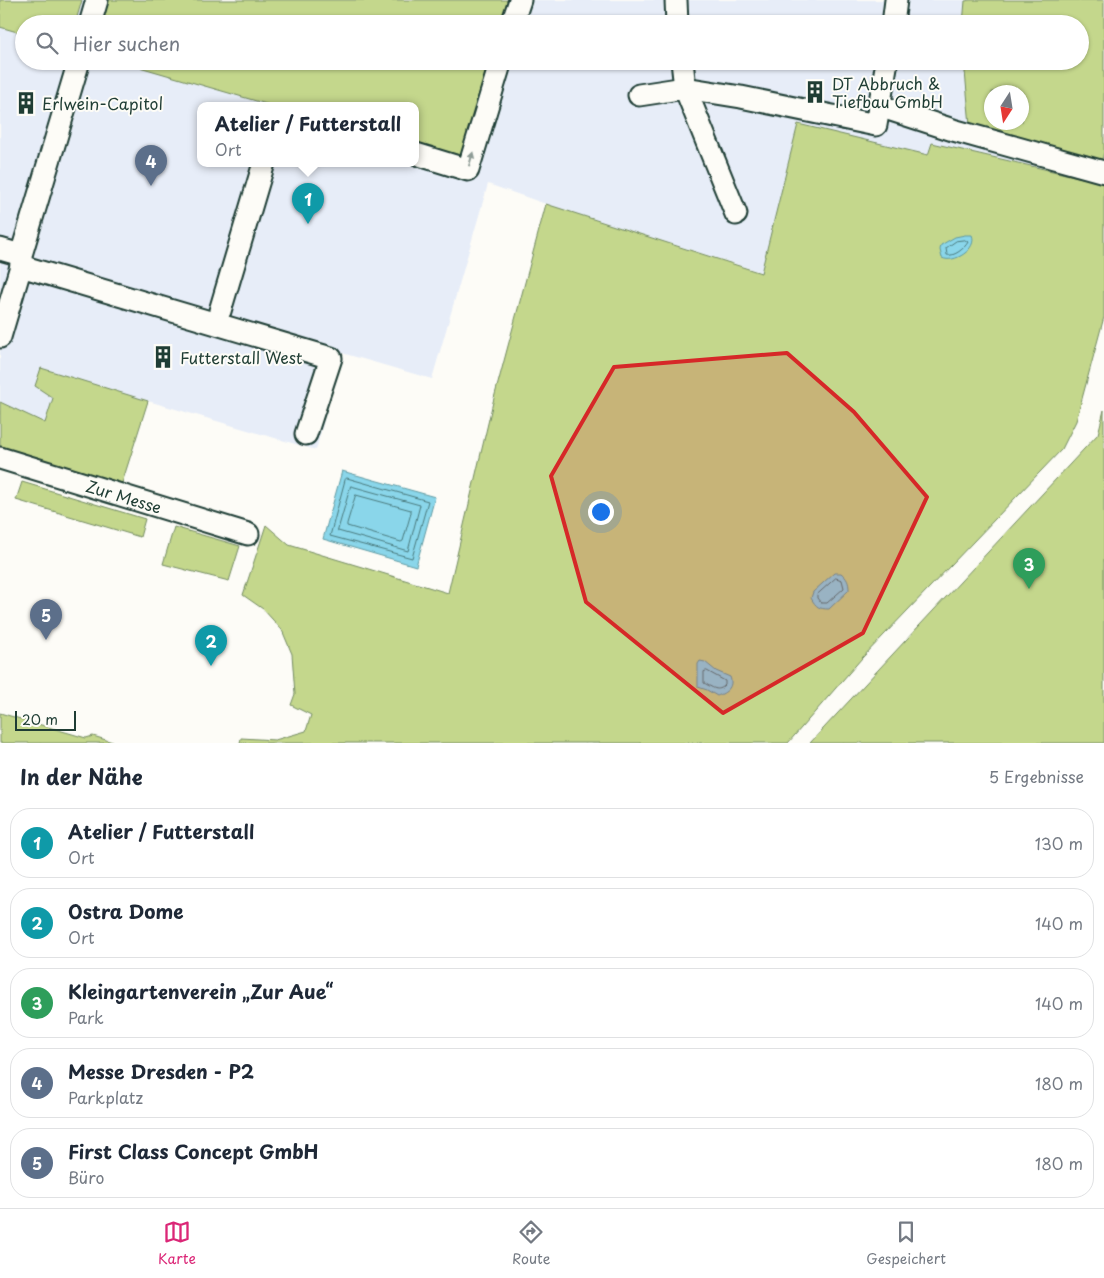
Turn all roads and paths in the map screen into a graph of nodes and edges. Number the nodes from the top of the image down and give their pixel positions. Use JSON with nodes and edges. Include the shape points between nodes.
{"nodes":[{"id":1,"x":97,"y":0,"type":"edge"},
{"id":2,"x":520,"y":0,"type":"edge"},
{"id":3,"x":676,"y":0,"type":"edge"},
{"id":4,"x":896,"y":0,"type":"edge"},
{"id":5,"x":93,"y":15,"type":"edge"},
{"id":6,"x":515,"y":15,"type":"edge"},
{"id":7,"x":677,"y":15,"type":"edge"},
{"id":8,"x":894,"y":15,"type":"edge"},
{"id":9,"x":76,"y":70,"type":"edge"},
{"id":10,"x":498,"y":70,"type":"edge"},
{"id":11,"x":683,"y":70,"type":"edge"},
{"id":12,"x":885,"y":70,"type":"edge"},
{"id":13,"x":686,"y":88,"type":"junction"},
{"id":14,"x":639,"y":95,"type":"dead end"},
{"id":15,"x":879,"y":106,"type":"junction"},
{"id":16,"x":419,"y":155,"type":"edge"},
{"id":17,"x":263,"y":167,"type":"edge"},
{"id":18,"x":1104,"y":172,"type":"edge"},
{"id":19,"x":736,"y":214,"type":"dead end"},
{"id":20,"x":0,"y":249,"type":"edge"},
{"id":21,"x":21,"y":261,"type":"junction"},
{"id":22,"x":220,"y":311,"type":"dead end"},
{"id":23,"x":0,"y":337,"type":"edge"},
{"id":24,"x":306,"y":434,"type":"dead end"},
{"id":25,"x":0,"y":458,"type":"edge"},
{"id":26,"x":248,"y":534,"type":"dead end"}],
"edges":[{"from":1,"to":5,"type":"lane"},
{"from":2,"to":6,"type":"lane"},
{"from":3,"to":7,"type":"lane"},
{"from":4,"to":8,"type":"lane"},
{"from":9,"to":21,"type":"lane"},
{"from":16,"to":10,"type":"lane","one_way":true,"via":[[468,170]]},
{"from":11,"to":13,"type":"lane"},
{"from":12,"to":15,"type":"lane"},
{"from":13,"to":14,"type":"lane"},
{"from":13,"to":15,"type":"lane","via":[[876,125]]},
{"from":13,"to":19,"type":"lane"},
{"from":15,"to":18,"type":"lane"},
{"from":17,"to":22,"type":"lane"},
{"from":20,"to":21,"type":"lane"},
{"from":21,"to":23,"type":"lane"},
{"from":21,"to":24,"type":"lane","via":[[331,358]]},
{"from":25,"to":26,"type":"lane","name":"Zur Messe"}]}
